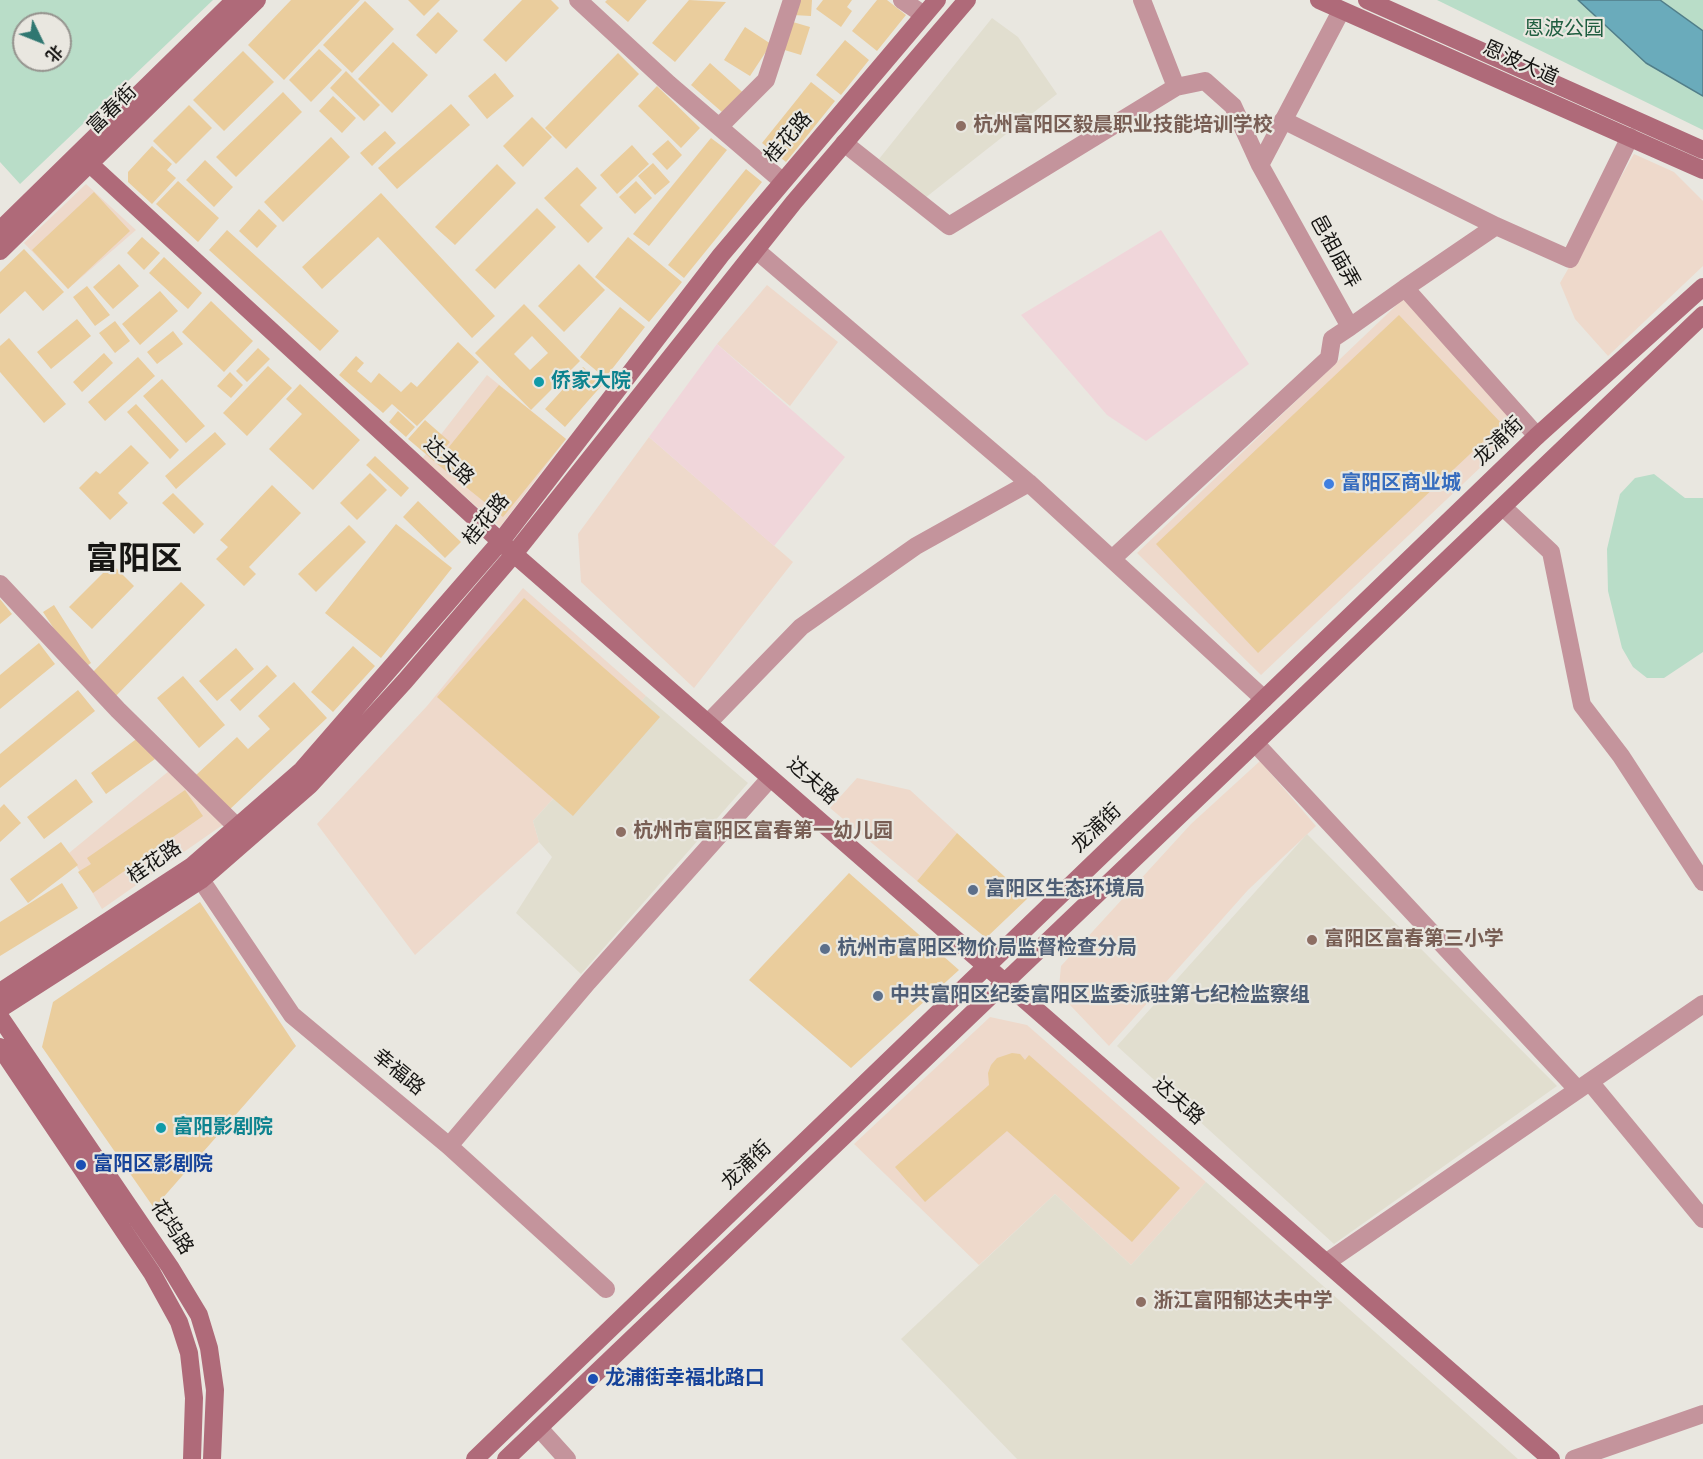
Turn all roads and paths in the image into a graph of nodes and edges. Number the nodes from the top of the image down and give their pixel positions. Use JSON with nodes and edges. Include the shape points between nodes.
{"nodes":[{"id":1,"x":235,"y":0,"type":"edge"},
{"id":2,"x":257,"y":0,"type":"edge"},
{"id":3,"x":578,"y":0,"type":"edge"},
{"id":4,"x":792,"y":0,"type":"edge"},
{"id":5,"x":902,"y":0,"type":"edge"},
{"id":6,"x":937,"y":0,"type":"edge"},
{"id":7,"x":967,"y":0,"type":"edge"},
{"id":8,"x":1142,"y":0,"type":"edge"},
{"id":9,"x":1319,"y":0,"type":"edge"},
{"id":10,"x":1367,"y":0,"type":"edge"},
{"id":11,"x":1341,"y":11,"type":"junction"},
{"id":12,"x":924,"y":15,"type":"junction"},
{"id":13,"x":1176,"y":87,"type":"junction"},
{"id":14,"x":1282,"y":120,"type":"junction"},
{"id":15,"x":719,"y":127,"type":"junction"},
{"id":16,"x":1630,"y":137,"type":"junction"},
{"id":17,"x":844,"y":143,"type":"junction"},
{"id":18,"x":1703,"y":150,"type":"edge"},
{"id":19,"x":82,"y":162,"type":"junction"},
{"id":20,"x":1260,"y":165,"type":"junction"},
{"id":21,"x":1703,"y":170,"type":"edge"},
{"id":22,"x":782,"y":181,"type":"junction"},
{"id":23,"x":1496,"y":226,"type":"junction"},
{"id":24,"x":0,"y":230,"type":"edge"},
{"id":25,"x":756,"y":250,"type":"junction"},
{"id":26,"x":0,"y":251,"type":"edge"},
{"id":27,"x":1703,"y":287,"type":"edge"},
{"id":28,"x":1405,"y":288,"type":"junction"},
{"id":29,"x":1703,"y":315,"type":"edge"},
{"id":30,"x":1350,"y":327,"type":"junction"},
{"id":31,"x":1537,"y":436,"type":"junction"},
{"id":32,"x":1029,"y":483,"type":"junction"},
{"id":33,"x":1503,"y":507,"type":"junction"},
{"id":34,"x":504,"y":552,"type":"junction"},
{"id":35,"x":1112,"y":559,"type":"junction"},
{"id":36,"x":0,"y":585,"type":"edge"},
{"id":37,"x":1264,"y":699,"type":"junction"},
{"id":38,"x":708,"y":723,"type":"junction"},
{"id":39,"x":1255,"y":743,"type":"junction"},
{"id":40,"x":765,"y":784,"type":"junction"},
{"id":41,"x":237,"y":827,"type":"junction"},
{"id":42,"x":197,"y":873,"type":"junction"},
{"id":43,"x":1703,"y":882,"type":"edge"},
{"id":44,"x":983,"y":970,"type":"junction"},
{"id":45,"x":1001,"y":986,"type":"junction"},
{"id":46,"x":0,"y":992,"type":"edge"},
{"id":47,"x":1703,"y":1004,"type":"edge"},
{"id":48,"x":0,"y":1009,"type":"edge"},
{"id":49,"x":0,"y":1017,"type":"edge"},
{"id":50,"x":0,"y":1047,"type":"edge"},
{"id":51,"x":1584,"y":1086,"type":"junction"},
{"id":52,"x":449,"y":1146,"type":"junction"},
{"id":53,"x":1703,"y":1219,"type":"edge"},
{"id":54,"x":1327,"y":1262,"type":"junction"},
{"id":55,"x":606,"y":1289,"type":"dead end"},
{"id":56,"x":1703,"y":1414,"type":"edge"},
{"id":57,"x":538,"y":1428,"type":"junction"},
{"id":58,"x":192,"y":1459,"type":"edge"},
{"id":59,"x":212,"y":1459,"type":"edge"},
{"id":60,"x":475,"y":1459,"type":"edge"},
{"id":61,"x":506,"y":1459,"type":"edge"},
{"id":62,"x":567,"y":1459,"type":"edge"},
{"id":63,"x":1539,"y":1459,"type":"edge"},
{"id":64,"x":1551,"y":1459,"type":"edge"},
{"id":65,"x":1574,"y":1459,"type":"edge"}],
"edges":[{"from":1,"to":19,"type":"main road"},
{"from":2,"to":19,"type":"main road","name":"富春街"},
{"from":3,"to":15,"type":"street"},
{"from":4,"to":15,"type":"street","via":[[766,80]]},
{"from":5,"to":12,"type":"street"},
{"from":6,"to":12,"type":"main road","name":"桂花路"},
{"from":7,"to":17,"type":"main road"},
{"from":8,"to":13,"type":"street"},
{"from":9,"to":11,"type":"main road","name":"恩波大道"},
{"from":10,"to":18,"type":"main road","name":"恩波大道"},
{"from":11,"to":14,"type":"street"},
{"from":11,"to":16,"type":"main road","name":"恩波大道"},
{"from":12,"to":22,"type":"main road","name":"桂花路"},
{"from":13,"to":17,"type":"street","via":[[949,226]]},
{"from":13,"to":20,"type":"street","name":"邑祖庙弄","via":[[1205,81],[1218,90],[1233,106]]},
{"from":14,"to":20,"type":"street"},
{"from":14,"to":23,"type":"street"},
{"from":15,"to":22,"type":"street"},
{"from":16,"to":21,"type":"main road","name":"恩波大道"},
{"from":16,"to":23,"type":"street","via":[[1570,259]]},
{"from":17,"to":25,"type":"main road"},
{"from":19,"to":24,"type":"main road"},
{"from":19,"to":26,"type":"main road","name":"富春街"},
{"from":19,"to":34,"type":"main road","name":"达夫路"},
{"from":20,"to":30,"type":"street","name":"邑祖庙弄"},
{"from":22,"to":34,"type":"main road","name":"桂花路","via":[[639,360]]},
{"from":23,"to":28,"type":"street"},
{"from":25,"to":32,"type":"street"},
{"from":25,"to":34,"type":"main road"},
{"from":27,"to":31,"type":"main road","name":"龙浦街"},
{"from":28,"to":30,"type":"street"},
{"from":28,"to":31,"type":"street"},
{"from":29,"to":33,"type":"main road"},
{"from":30,"to":35,"type":"street","via":[[1332,339],[1329,358]]},
{"from":31,"to":37,"type":"main road","name":"龙浦街"},
{"from":32,"to":35,"type":"street"},
{"from":32,"to":38,"type":"street","via":[[916,546],[801,627]]},
{"from":33,"to":39,"type":"main road"},
{"from":33,"to":43,"type":"street","via":[[1551,552],[1582,705],[1621,756]]},
{"from":34,"to":38,"type":"main road","name":"达夫路"},
{"from":34,"to":40,"type":"main road","name":"达夫路"},
{"from":34,"to":41,"type":"main road","name":"桂花路","via":[[302,770]]},
{"from":34,"to":42,"type":"main road","via":[[405,681],[310,785]]},
{"from":35,"to":37,"type":"street"},
{"from":36,"to":41,"type":"street","via":[[118,710]]},
{"from":37,"to":44,"type":"main road","name":"龙浦街"},
{"from":38,"to":44,"type":"main road","name":"达夫路"},
{"from":39,"to":45,"type":"main road"},
{"from":39,"to":51,"type":"street"},
{"from":40,"to":44,"type":"main road","name":"达夫路"},
{"from":40,"to":52,"type":"street","via":[[588,982]]},
{"from":41,"to":42,"type":"main road","name":"桂花路"},
{"from":42,"to":46,"type":"main road","name":"桂花路"},
{"from":42,"to":48,"type":"main road"},
{"from":42,"to":52,"type":"street","name":"幸福路","via":[[291,1015]]},
{"from":44,"to":45,"type":"main road","name":"达夫路"},
{"from":44,"to":60,"type":"main road","name":"龙浦街"},
{"from":45,"to":54,"type":"main road","name":"达夫路"},
{"from":45,"to":57,"type":"main road"},
{"from":45,"to":63,"type":"main road","name":"达夫路"},
{"from":47,"to":51,"type":"street"},
{"from":49,"to":59,"type":"main road","name":"花坞路","via":[[170,1267],[199,1316],[215,1390]]},
{"from":50,"to":58,"type":"main road","name":"花坞路","via":[[152,1274],[179,1322],[189,1353],[194,1398]]},
{"from":51,"to":53,"type":"street"},
{"from":51,"to":54,"type":"street"},
{"from":52,"to":55,"type":"street","name":"幸福路"},
{"from":54,"to":64,"type":"main road","name":"达夫路"},
{"from":56,"to":65,"type":"street"},
{"from":57,"to":61,"type":"main road"},
{"from":57,"to":62,"type":"street"}]}
